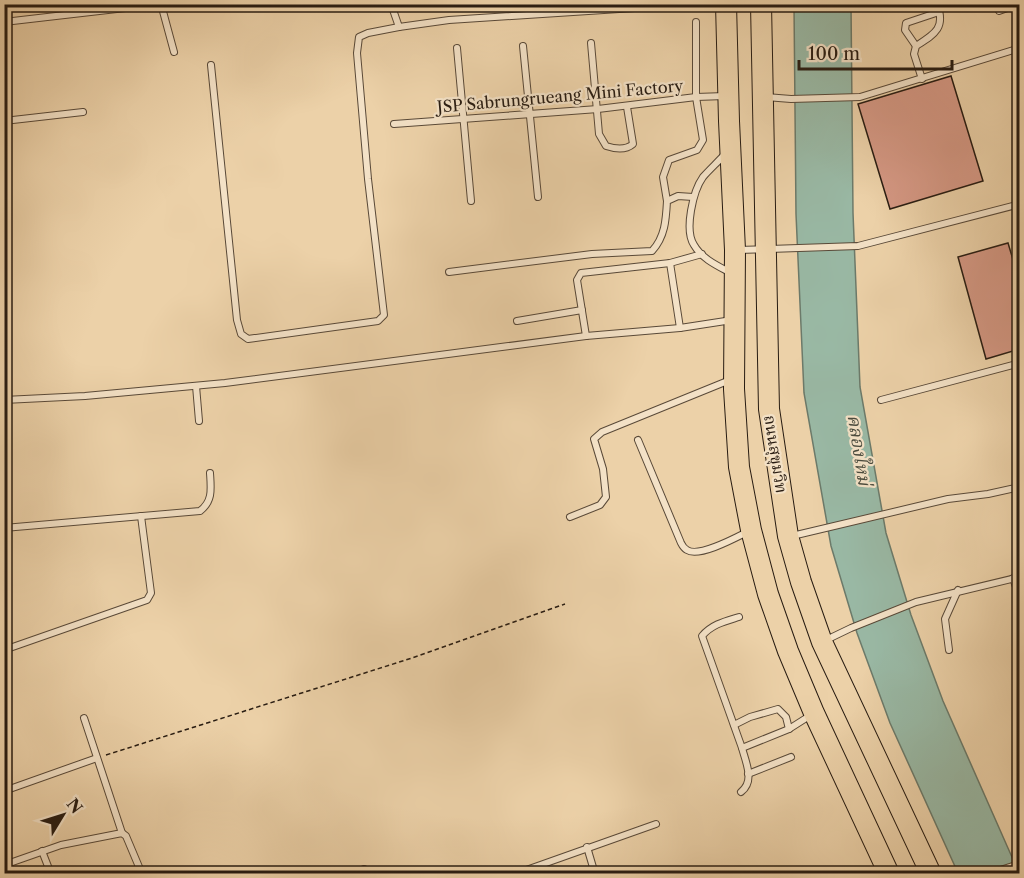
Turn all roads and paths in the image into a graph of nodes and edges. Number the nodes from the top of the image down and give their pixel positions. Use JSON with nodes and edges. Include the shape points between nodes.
{"nodes":[{"id":1,"x":160,"y":4,"type":"edge"},
{"id":2,"x":186,"y":4,"type":"edge"},
{"id":3,"x":204,"y":4,"type":"edge"},
{"id":4,"x":391,"y":4,"type":"edge"},
{"id":5,"x":696,"y":4,"type":"edge"},
{"id":6,"x":726,"y":4,"type":"edge"},
{"id":7,"x":761,"y":4,"type":"edge"},
{"id":8,"x":937,"y":4,"type":"edge"},
{"id":9,"x":1020,"y":4,"type":"edge"},
{"id":10,"x":198,"y":5,"type":"edge"},
{"id":11,"x":999,"y":11,"type":"dead end"},
{"id":12,"x":939,"y":12,"type":"junction"},
{"id":13,"x":4,"y":22,"type":"edge"},
{"id":14,"x":696,"y":22,"type":"dead end"},
{"id":15,"x":399,"y":27,"type":"junction"},
{"id":16,"x":591,"y":43,"type":"dead end"},
{"id":17,"x":523,"y":46,"type":"dead end"},
{"id":18,"x":916,"y":46,"type":"junction"},
{"id":19,"x":457,"y":48,"type":"dead end"},
{"id":20,"x":1020,"y":48,"type":"edge"},
{"id":21,"x":174,"y":52,"type":"dead end"},
{"id":22,"x":211,"y":65,"type":"dead end"},
{"id":23,"x":922,"y":79,"type":"junction"},
{"id":24,"x":728,"y":96,"type":"junction"},
{"id":25,"x":763,"y":96,"type":"junction"},
{"id":26,"x":696,"y":97,"type":"junction"},
{"id":27,"x":627,"y":107,"type":"junction"},
{"id":28,"x":598,"y":109,"type":"junction"},
{"id":29,"x":83,"y":112,"type":"dead end"},
{"id":30,"x":529,"y":114,"type":"junction"},
{"id":31,"x":463,"y":119,"type":"junction"},
{"id":32,"x":4,"y":121,"type":"edge"},
{"id":33,"x":394,"y":124,"type":"dead end"},
{"id":34,"x":730,"y":148,"type":"junction"},
{"id":35,"x":538,"y":197,"type":"dead end"},
{"id":36,"x":693,"y":197,"type":"junction"},
{"id":37,"x":471,"y":201,"type":"dead end"},
{"id":38,"x":667,"y":201,"type":"junction"},
{"id":39,"x":1020,"y":204,"type":"edge"},
{"id":40,"x":735,"y":250,"type":"junction"},
{"id":41,"x":765,"y":251,"type":"junction"},
{"id":42,"x":702,"y":254,"type":"junction"},
{"id":43,"x":669,"y":263,"type":"junction"},
{"id":44,"x":449,"y":272,"type":"dead end"},
{"id":45,"x":734,"y":275,"type":"junction"},
{"id":46,"x":582,"y":310,"type":"junction"},
{"id":47,"x":733,"y":320,"type":"junction"},
{"id":48,"x":517,"y":321,"type":"dead end"},
{"id":49,"x":681,"y":328,"type":"junction"},
{"id":50,"x":586,"y":336,"type":"junction"},
{"id":51,"x":1020,"y":363,"type":"edge"},
{"id":52,"x":734,"y":379,"type":"junction"},
{"id":53,"x":196,"y":386,"type":"junction"},
{"id":54,"x":4,"y":400,"type":"edge"},
{"id":55,"x":881,"y":400,"type":"dead end"},
{"id":56,"x":199,"y":421,"type":"dead end"},
{"id":57,"x":638,"y":440,"type":"dead end"},
{"id":58,"x":210,"y":473,"type":"dead end"},
{"id":59,"x":1020,"y":487,"type":"edge"},
{"id":60,"x":141,"y":516,"type":"junction"},
{"id":61,"x":570,"y":517,"type":"dead end"},
{"id":62,"x":4,"y":528,"type":"edge"},
{"id":63,"x":751,"y":530,"type":"junction"},
{"id":64,"x":788,"y":536,"type":"junction"},
{"id":65,"x":1016,"y":577,"type":"edge"},
{"id":66,"x":958,"y":590,"type":"junction"},
{"id":67,"x":1020,"y":599,"type":"edge"},
{"id":68,"x":565,"y":604,"type":"dead end"},
{"id":69,"x":739,"y":617,"type":"dead end"},
{"id":70,"x":822,"y":642,"type":"junction"},
{"id":71,"x":4,"y":650,"type":"edge"},
{"id":72,"x":949,"y":650,"type":"dead end"},
{"id":73,"x":814,"y":713,"type":"junction"},
{"id":74,"x":84,"y":718,"type":"dead end"},
{"id":75,"x":734,"y":725,"type":"junction"},
{"id":76,"x":789,"y":729,"type":"junction"},
{"id":77,"x":742,"y":748,"type":"junction"},
{"id":78,"x":791,"y":757,"type":"dead end"},
{"id":79,"x":97,"y":758,"type":"junction"},
{"id":80,"x":748,"y":774,"type":"junction"},
{"id":81,"x":4,"y":792,"type":"edge"},
{"id":82,"x":741,"y":792,"type":"dead end"},
{"id":83,"x":656,"y":824,"type":"dead end"},
{"id":84,"x":122,"y":832,"type":"junction"},
{"id":85,"x":587,"y":847,"type":"junction"},
{"id":86,"x":42,"y":851,"type":"junction"},
{"id":87,"x":4,"y":865,"type":"edge"},
{"id":88,"x":1020,"y":867,"type":"edge"},
{"id":89,"x":51,"y":873,"type":"edge"},
{"id":90,"x":142,"y":873,"type":"edge"},
{"id":91,"x":515,"y":873,"type":"edge"},
{"id":92,"x":595,"y":873,"type":"edge"},
{"id":93,"x":889,"y":873,"type":"edge"},
{"id":94,"x":931,"y":873,"type":"edge"},
{"id":95,"x":998,"y":873,"type":"edge"}],
"edges":[{"from":1,"to":13,"type":"lane"},
{"from":1,"to":21,"type":"lane"},
{"from":2,"to":10,"type":"lane"},
{"from":3,"to":10,"type":"lane"},
{"from":4,"to":15,"type":"lane"},
{"from":5,"to":15,"type":"lane","via":[[449,20]]},
{"from":6,"to":24,"type":"highway","name":"ถนนสุขุมวิท"},
{"from":7,"to":25,"type":"highway","name":"ถนนสุขุมวิท"},
{"from":8,"to":12,"type":"lane"},
{"from":9,"to":11,"type":"lane"},
{"from":12,"to":18,"type":"lane","via":[[938,28]]},
{"from":12,"to":18,"type":"lane","via":[[906,24],[905,30]]},
{"from":14,"to":26,"type":"lane"},
{"from":15,"to":22,"type":"lane","via":[[359,37],[357,53],[384,315],[378,321],[248,339],[242,334],[237,320]]},
{"from":16,"to":28,"type":"lane"},
{"from":17,"to":30,"type":"lane"},
{"from":18,"to":23,"type":"lane","via":[[914,54]]},
{"from":19,"to":31,"type":"lane"},
{"from":20,"to":23,"type":"lane"},
{"from":23,"to":25,"type":"lane","via":[[860,97]]},
{"from":24,"to":26,"type":"lane","name":"JSP Sabrungrueang Mini Factory"},
{"from":24,"to":34,"type":"highway","name":"ถนนสุขุมวิท"},
{"from":25,"to":41,"type":"highway","name":"ถนนสุขุมวิท"},
{"from":26,"to":27,"type":"lane","name":"JSP Sabrungrueang Mini Factory"},
{"from":26,"to":38,"type":"lane","via":[[703,140],[698,150],[669,160],[663,177]]},
{"from":27,"to":28,"type":"lane","name":"JSP Sabrungrueang Mini Factory"},
{"from":27,"to":28,"type":"lane","via":[[633,144],[622,149],[606,146],[599,134]]},
{"from":28,"to":30,"type":"lane","name":"JSP Sabrungrueang Mini Factory"},
{"from":29,"to":32,"type":"lane"},
{"from":30,"to":31,"type":"lane","name":"JSP Sabrungrueang Mini Factory"},
{"from":30,"to":35,"type":"lane"},
{"from":31,"to":33,"type":"lane","name":"JSP Sabrungrueang Mini Factory"},
{"from":31,"to":37,"type":"lane"},
{"from":34,"to":36,"type":"lane","via":[[703,178]]},
{"from":34,"to":40,"type":"highway","name":"ถนนสุขุมวิท"},
{"from":36,"to":38,"type":"lane","via":[[678,196]]},
{"from":36,"to":42,"type":"lane","via":[[692,244]]},
{"from":38,"to":44,"type":"lane","via":[[660,242],[652,251],[592,254]]},
{"from":39,"to":41,"type":"lane","via":[[858,246]]},
{"from":40,"to":41,"type":"lane"},
{"from":40,"to":45,"type":"highway","name":"ถนนสุขุมวิท"},
{"from":41,"to":64,"type":"highway","name":"ถนนสุขุมวิท","via":[[769,409]]},
{"from":42,"to":43,"type":"lane"},
{"from":42,"to":45,"type":"lane"},
{"from":43,"to":46,"type":"lane","via":[[581,273],[577,280]]},
{"from":43,"to":49,"type":"lane"},
{"from":45,"to":47,"type":"highway","name":"ถนนสุขุมวิท"},
{"from":46,"to":48,"type":"lane"},
{"from":46,"to":50,"type":"lane"},
{"from":47,"to":49,"type":"lane"},
{"from":47,"to":52,"type":"highway","name":"ถนนสุขุมวิท"},
{"from":49,"to":50,"type":"lane"},
{"from":50,"to":53,"type":"lane"},
{"from":51,"to":55,"type":"lane"},
{"from":52,"to":61,"type":"lane","via":[[602,432],[594,440],[606,497],[600,505]]},
{"from":52,"to":63,"type":"highway","name":"ถนนสุขุมวิท","via":[[739,467]]},
{"from":53,"to":54,"type":"lane"},
{"from":53,"to":56,"type":"lane"},
{"from":57,"to":63,"type":"lane","via":[[686,550],[695,553]]},
{"from":58,"to":60,"type":"lane","via":[[208,505],[200,511]]},
{"from":59,"to":64,"type":"lane","via":[[948,499]]},
{"from":60,"to":62,"type":"lane"},
{"from":60,"to":71,"type":"lane","via":[[151,593],[147,600]]},
{"from":63,"to":73,"type":"highway","name":"ถนนสุขุมวิท","via":[[768,594]]},
{"from":64,"to":70,"type":"highway","name":"ถนนสุขุมวิท"},
{"from":65,"to":66,"type":"lane"},
{"from":65,"to":67,"type":"lane"},
{"from":66,"to":70,"type":"lane","via":[[916,602]]},
{"from":66,"to":72,"type":"lane","via":[[945,619]]},
{"from":68,"to":79,"type":"path","via":[[412,658]]},
{"from":69,"to":75,"type":"lane","via":[[716,624],[702,636]]},
{"from":70,"to":94,"type":"highway","name":"ถนนสุขุมวิท"},
{"from":73,"to":76,"type":"lane"},
{"from":73,"to":93,"type":"highway","name":"ถนนสุขุมวิท"},
{"from":74,"to":79,"type":"lane"},
{"from":75,"to":76,"type":"lane","via":[[778,709],[786,717]]},
{"from":75,"to":77,"type":"lane"},
{"from":76,"to":77,"type":"lane"},
{"from":77,"to":80,"type":"lane"},
{"from":78,"to":80,"type":"lane"},
{"from":79,"to":81,"type":"lane"},
{"from":79,"to":84,"type":"lane"},
{"from":80,"to":82,"type":"lane","via":[[749,781]]},
{"from":83,"to":85,"type":"lane"},
{"from":84,"to":86,"type":"lane"},
{"from":84,"to":90,"type":"lane"},
{"from":85,"to":91,"type":"lane"},
{"from":85,"to":92,"type":"lane"},
{"from":86,"to":87,"type":"lane"},
{"from":86,"to":89,"type":"lane"},
{"from":88,"to":95,"type":"street"}]}
